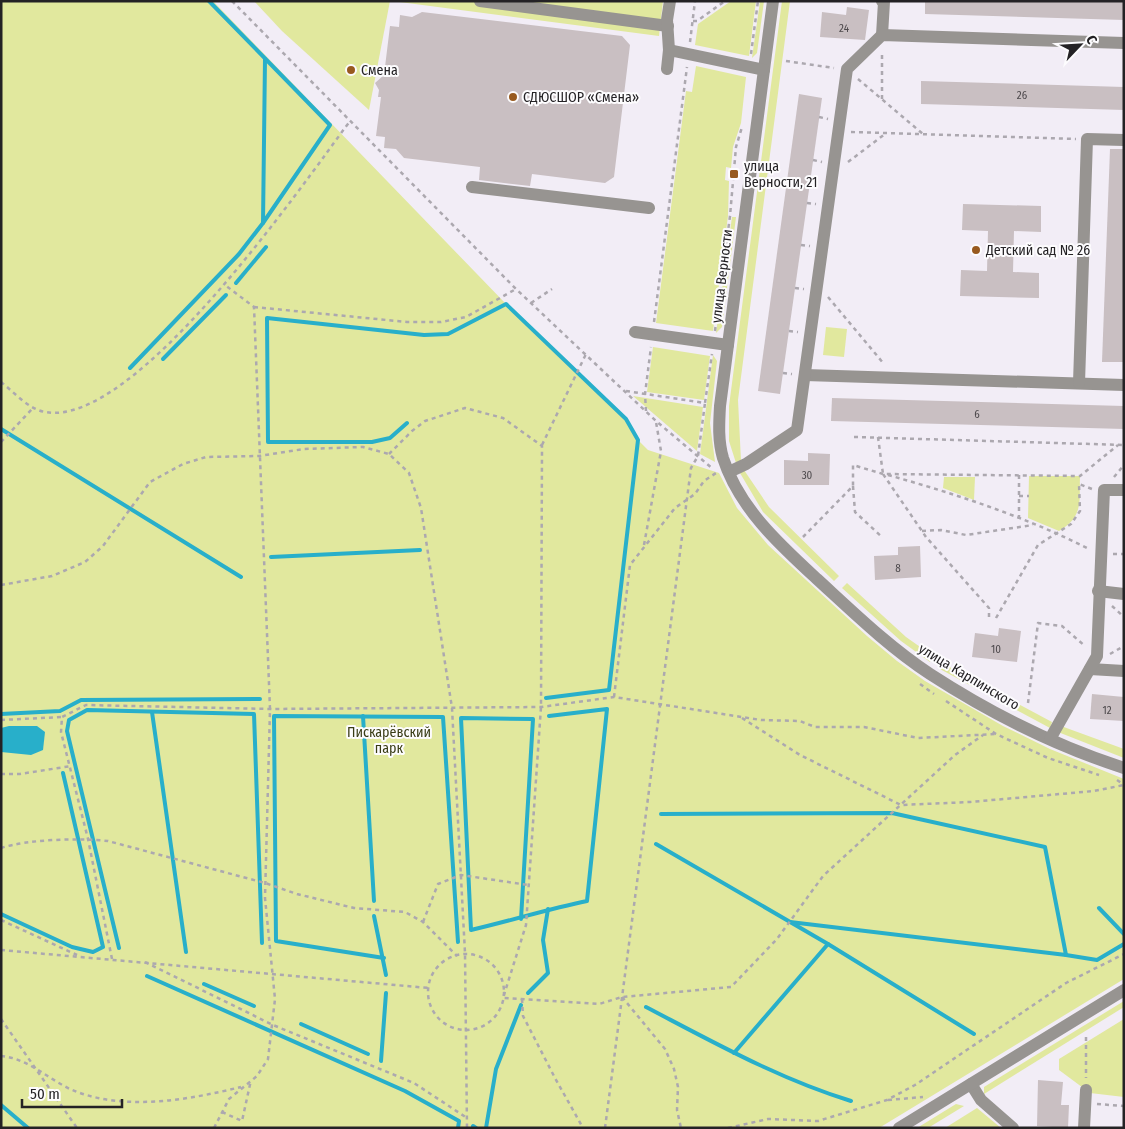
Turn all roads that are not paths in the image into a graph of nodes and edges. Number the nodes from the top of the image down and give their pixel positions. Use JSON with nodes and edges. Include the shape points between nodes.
{"nodes":[{"id":1,"x":480,"y":1,"type":"edge"},
{"id":2,"x":670,"y":1,"type":"edge"},
{"id":3,"x":773,"y":1,"type":"edge"},
{"id":4,"x":882,"y":1,"type":"edge"},
{"id":5,"x":514,"y":3,"type":"edge"},
{"id":6,"x":668,"y":26,"type":"junction"},
{"id":7,"x":882,"y":35,"type":"junction"},
{"id":8,"x":1124,"y":43,"type":"edge"},
{"id":9,"x":669,"y":50,"type":"junction"},
{"id":10,"x":666,"y":69,"type":"dead end"},
{"id":11,"x":764,"y":70,"type":"junction"},
{"id":12,"x":1124,"y":140,"type":"edge"},
{"id":13,"x":472,"y":187,"type":"dead end"},
{"id":14,"x":649,"y":208,"type":"dead end"},
{"id":15,"x":635,"y":332,"type":"dead end"},
{"id":16,"x":728,"y":345,"type":"junction"},
{"id":17,"x":805,"y":375,"type":"junction"},
{"id":18,"x":1079,"y":383,"type":"junction"},
{"id":19,"x":1124,"y":385,"type":"edge"},
{"id":20,"x":723,"y":473,"type":"junction"},
{"id":21,"x":1124,"y":490,"type":"edge"},
{"id":22,"x":775,"y":539,"type":"joint"},
{"id":23,"x":1098,"y":591,"type":"junction"},
{"id":24,"x":1124,"y":594,"type":"edge"},
{"id":25,"x":1090,"y":669,"type":"junction"},
{"id":26,"x":1124,"y":671,"type":"edge"},
{"id":27,"x":1050,"y":739,"type":"junction"},
{"id":28,"x":1124,"y":768,"type":"edge"},
{"id":29,"x":1124,"y":990,"type":"edge"},
{"id":30,"x":971,"y":1084,"type":"junction"},
{"id":31,"x":1086,"y":1097,"type":"road end"},
{"id":32,"x":899,"y":1128,"type":"edge"},
{"id":33,"x":1013,"y":1128,"type":"edge"},
{"id":34,"x":1084,"y":1128,"type":"edge"}],
"edges":[{"from":1,"to":5,"type":"street"},
{"from":2,"to":6,"type":"street"},
{"from":3,"to":11,"type":"street","name":"улица Верности"},
{"from":4,"to":7,"type":"street"},
{"from":5,"to":6,"type":"street"},
{"from":6,"to":9,"type":"street"},
{"from":7,"to":8,"type":"street"},
{"from":7,"to":17,"type":"street","via":[[847,69],[833,173],[833,196]]},
{"from":9,"to":10,"type":"street"},
{"from":9,"to":11,"type":"street"},
{"from":11,"to":16,"type":"street","name":"улица Верности"},
{"from":12,"to":18,"type":"street","via":[[1087,139]]},
{"from":13,"to":14,"type":"street"},
{"from":15,"to":16,"type":"street"},
{"from":16,"to":20,"type":"street","name":"улица Верности","via":[[719,424]]},
{"from":17,"to":18,"type":"street"},
{"from":17,"to":20,"type":"street","via":[[797,430],[746,464]]},
{"from":18,"to":19,"type":"street"},
{"from":20,"to":22,"type":"street","name":"улица Верности"},
{"from":21,"to":23,"type":"street","via":[[1104,490]]},
{"from":22,"to":27,"type":"street","name":"улица Карпинского","via":[[903,654],[970,698]]},
{"from":23,"to":24,"type":"street"},
{"from":23,"to":25,"type":"street","via":[[1097,656]]},
{"from":25,"to":26,"type":"street"},
{"from":25,"to":27,"type":"street"},
{"from":27,"to":28,"type":"street","name":"улица Карпинского"},
{"from":29,"to":30,"type":"street"},
{"from":30,"to":32,"type":"street"},
{"from":30,"to":33,"type":"street","via":[[981,1100]]},
{"from":31,"to":34,"type":"street"}]}
